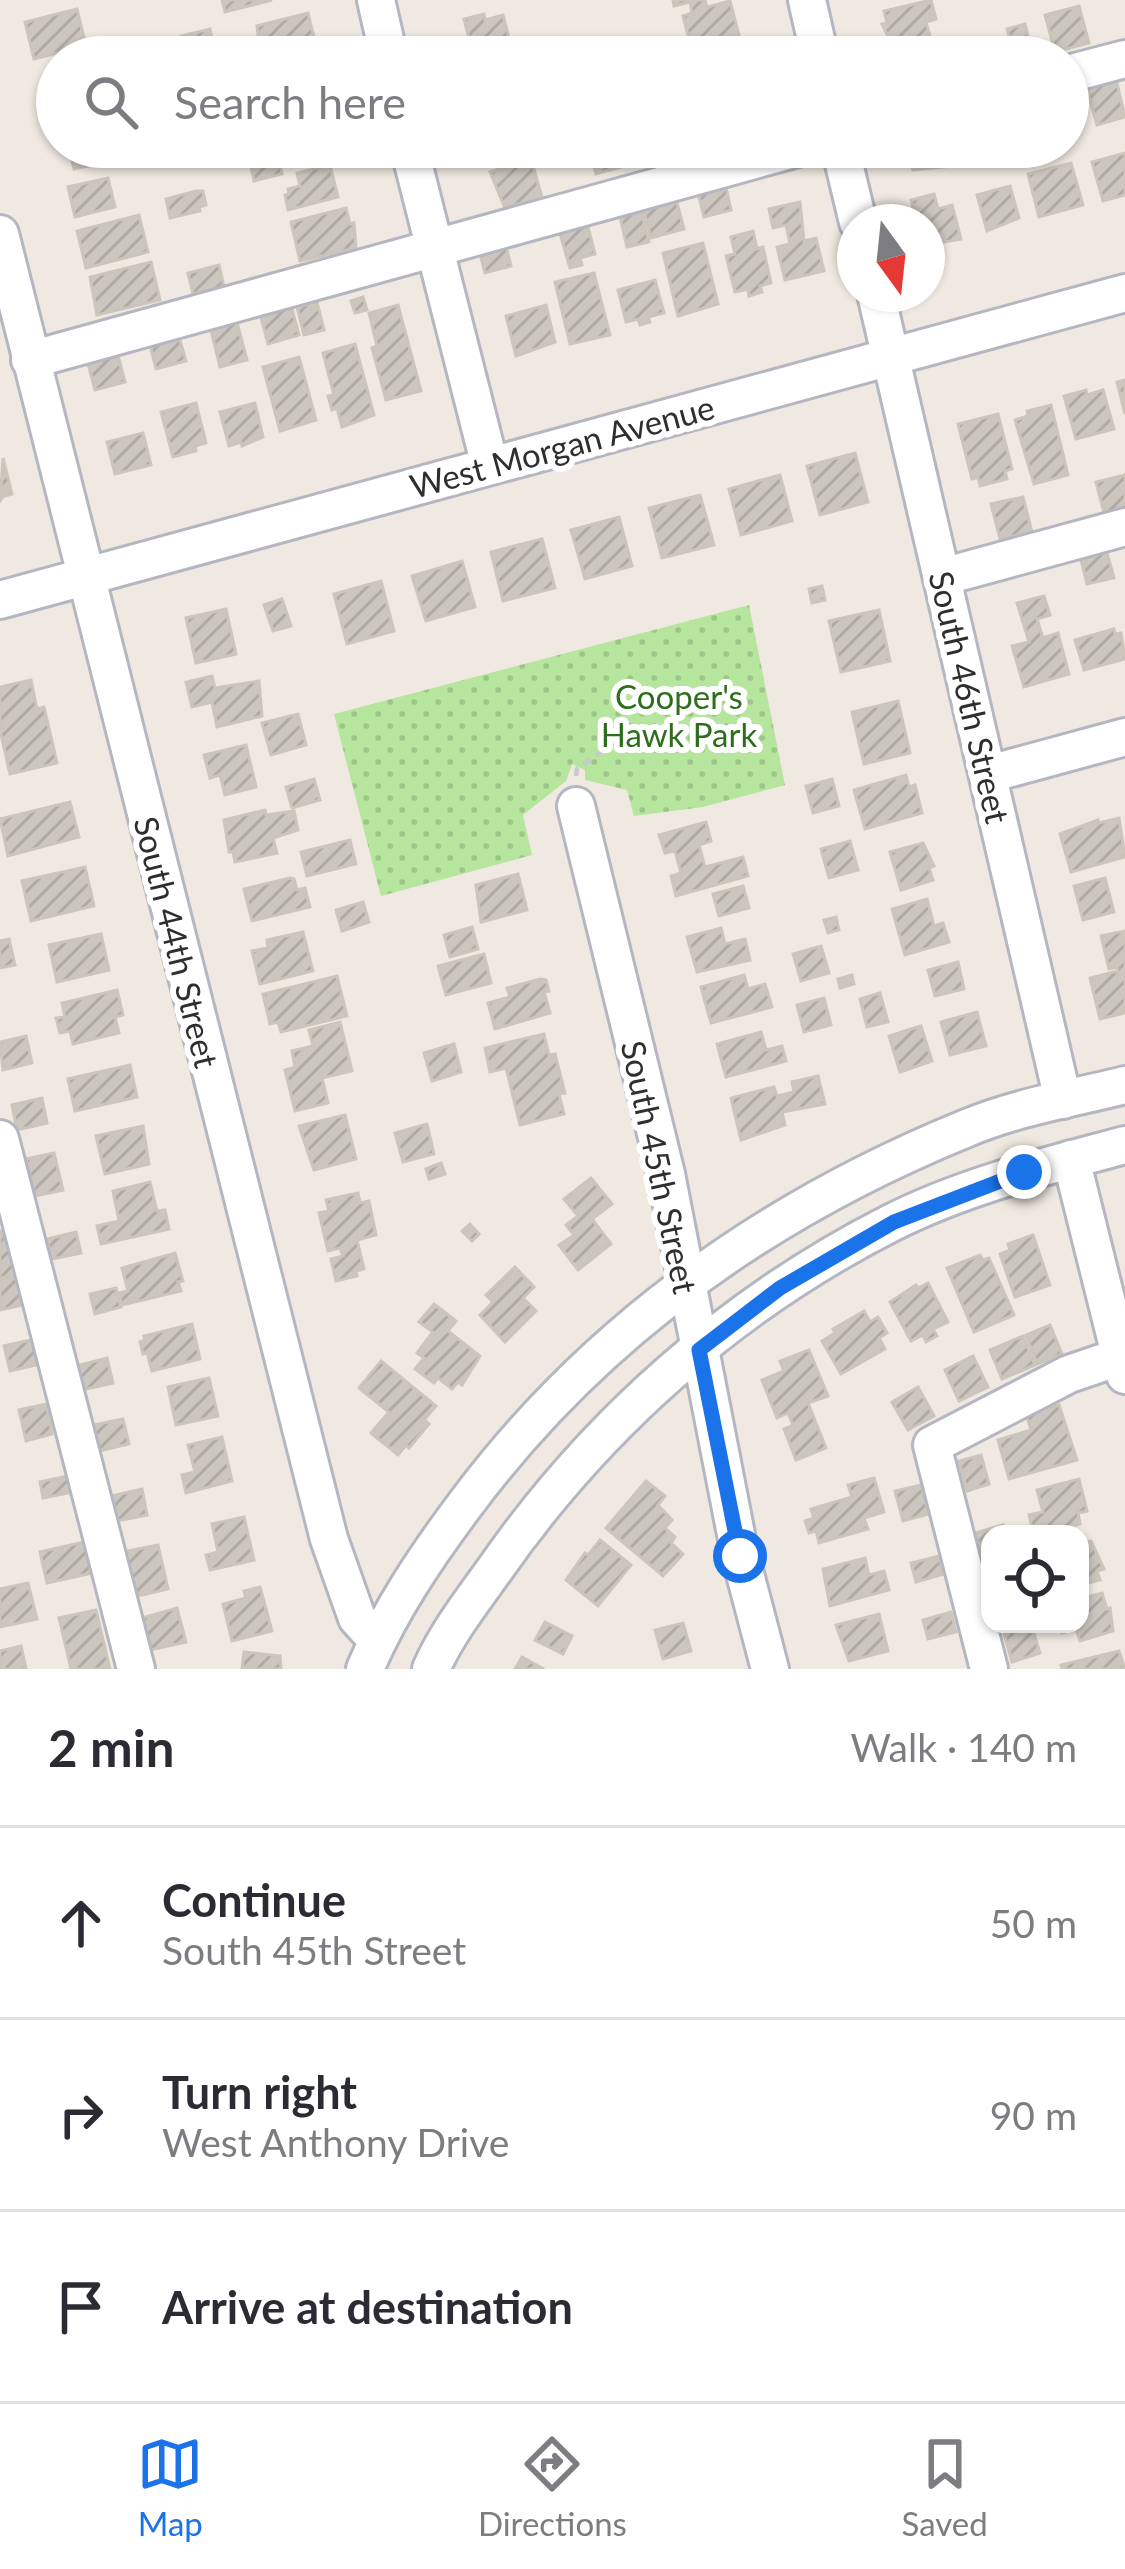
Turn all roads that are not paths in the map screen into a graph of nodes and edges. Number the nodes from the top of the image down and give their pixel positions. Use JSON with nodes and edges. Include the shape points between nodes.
{"nodes":[{"id":1,"x":376,"y":0,"type":"edge"},
{"id":2,"x":807,"y":0,"type":"edge"},
{"id":3,"x":384,"y":36,"type":"edge"},
{"id":4,"x":815,"y":36,"type":"edge"},
{"id":5,"x":1125,"y":59,"type":"edge"},
{"id":6,"x":1089,"y":68,"type":"edge"},
{"id":7,"x":415,"y":168,"type":"edge"},
{"id":8,"x":725,"y":168,"type":"edge"},
{"id":9,"x":845,"y":168,"type":"edge"},
{"id":10,"x":854,"y":204,"type":"edge"},
{"id":11,"x":0,"y":234,"type":"edge"},
{"id":12,"x":433,"y":249,"type":"junction"},
{"id":13,"x":1125,"y":292,"type":"edge"},
{"id":14,"x":880,"y":312,"type":"edge"},
{"id":15,"x":891,"y":356,"type":"junction"},
{"id":16,"x":30,"y":360,"type":"junction"},
{"id":17,"x":490,"y":466,"type":"junction"},
{"id":18,"x":1125,"y":527,"type":"edge"},
{"id":19,"x":84,"y":576,"type":"junction"},
{"id":20,"x":941,"y":577,"type":"junction"},
{"id":21,"x":0,"y":600,"type":"edge"},
{"id":22,"x":1125,"y":737,"type":"edge"},
{"id":23,"x":989,"y":774,"type":"junction"},
{"id":24,"x":576,"y":788,"type":"road end"},
{"id":25,"x":1125,"y":1084,"type":"edge"},
{"id":26,"x":1063,"y":1100,"type":"junction"},
{"id":27,"x":0,"y":1139,"type":"edge"},
{"id":28,"x":1125,"y":1145,"type":"edge"},
{"id":29,"x":1071,"y":1160,"type":"junction"},
{"id":30,"x":686,"y":1282,"type":"junction"},
{"id":31,"x":699,"y":1350,"type":"junction"},
{"id":32,"x":1123,"y":1362,"type":"edge"},
{"id":33,"x":371,"y":1654,"type":"edge"},
{"id":34,"x":136,"y":1669,"type":"edge"},
{"id":35,"x":430,"y":1669,"type":"edge"},
{"id":36,"x":770,"y":1669,"type":"edge"},
{"id":37,"x":988,"y":1669,"type":"edge"}],
"edges":[{"from":1,"to":3,"type":"street"},
{"from":2,"to":4,"type":"street"},
{"from":5,"to":6,"type":"street"},
{"from":7,"to":12,"type":"street"},
{"from":8,"to":12,"type":"street"},
{"from":9,"to":10,"type":"street"},
{"from":11,"to":16,"type":"street","name":"South 44th Street"},
{"from":12,"to":16,"type":"street"},
{"from":12,"to":17,"type":"street"},
{"from":13,"to":15,"type":"street","name":"West Morgan Avenue"},
{"from":14,"to":15,"type":"street","name":"South 46th Street"},
{"from":15,"to":17,"type":"street","name":"West Morgan Avenue"},
{"from":15,"to":20,"type":"street","name":"South 46th Street"},
{"from":16,"to":19,"type":"street","name":"South 44th Street"},
{"from":17,"to":19,"type":"street","name":"West Morgan Avenue"},
{"from":18,"to":20,"type":"street"},
{"from":19,"to":21,"type":"street","name":"West Morgan Avenue"},
{"from":19,"to":33,"type":"street","name":"South 44th Street","via":[[329,1539]]},
{"from":20,"to":23,"type":"street","name":"South 46th Street"},
{"from":22,"to":23,"type":"street"},
{"from":23,"to":26,"type":"street","name":"South 46th Street"},
{"from":24,"to":30,"type":"street","name":"South 45th Street"},
{"from":25,"to":26,"type":"street"},
{"from":26,"to":30,"type":"street","via":[[968,1127],[871,1171]]},
{"from":27,"to":34,"type":"street"},
{"from":28,"to":29,"type":"street"},
{"from":29,"to":31,"type":"street","via":[[894,1222],[780,1288]]},
{"from":29,"to":32,"type":"street"},
{"from":30,"to":31,"type":"street","name":"South 45th Street"},
{"from":30,"to":33,"type":"street","via":[[534,1420],[434,1546]]},
{"from":31,"to":35,"type":"street","via":[[564,1477]]},
{"from":31,"to":36,"type":"street","name":"South 45th Street"},
{"from":32,"to":37,"type":"street","via":[[1069,1374],[932,1445]]}]}
